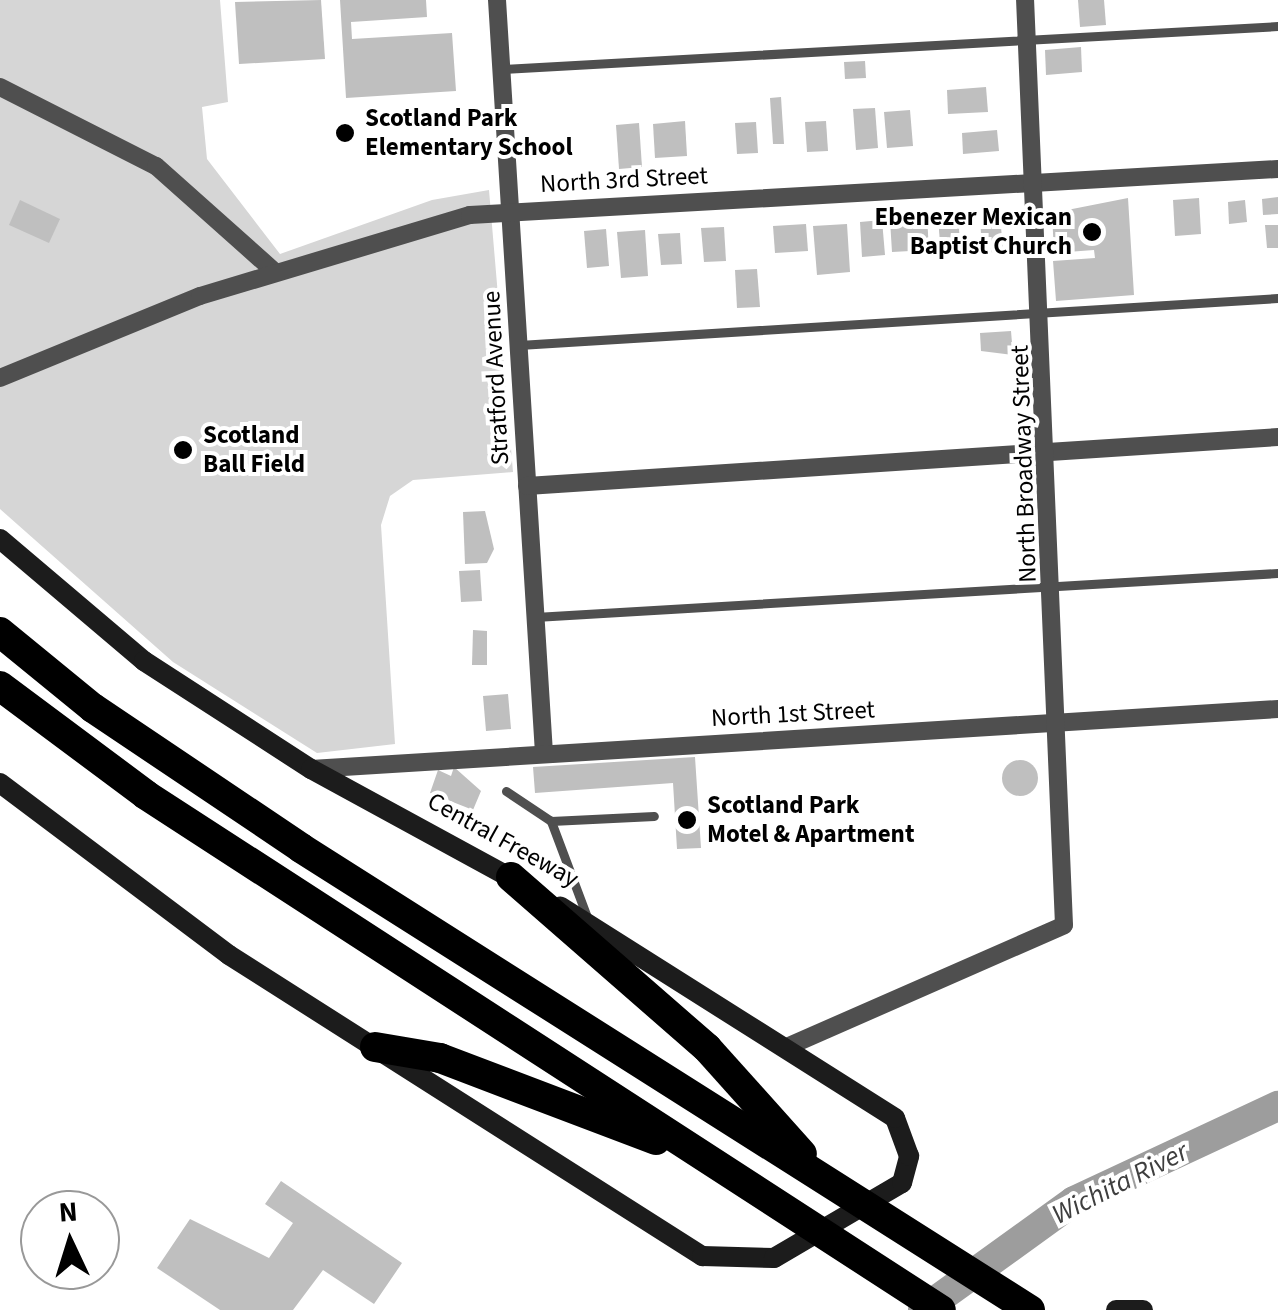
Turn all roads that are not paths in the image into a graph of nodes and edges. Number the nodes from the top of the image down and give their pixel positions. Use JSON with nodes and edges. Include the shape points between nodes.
{"nodes":[{"id":1,"x":498,"y":0,"type":"edge"},
{"id":2,"x":1025,"y":0,"type":"edge"},
{"id":3,"x":1278,"y":26,"type":"edge"},
{"id":4,"x":1028,"y":41,"type":"junction"},
{"id":5,"x":502,"y":69,"type":"junction"},
{"id":6,"x":0,"y":87,"type":"edge"},
{"id":7,"x":1278,"y":170,"type":"edge"},
{"id":8,"x":1036,"y":184,"type":"junction"},
{"id":9,"x":511,"y":210,"type":"junction"},
{"id":10,"x":274,"y":272,"type":"junction"},
{"id":11,"x":1278,"y":298,"type":"edge"},
{"id":12,"x":1044,"y":313,"type":"junction"},
{"id":13,"x":519,"y":344,"type":"junction"},
{"id":14,"x":0,"y":378,"type":"edge"},
{"id":15,"x":1278,"y":437,"type":"edge"},
{"id":16,"x":1043,"y":449,"type":"junction"},
{"id":17,"x":528,"y":486,"type":"junction"},
{"id":18,"x":0,"y":538,"type":"edge"},
{"id":19,"x":1278,"y":573,"type":"edge"},
{"id":20,"x":1053,"y":586,"type":"junction"},
{"id":21,"x":536,"y":618,"type":"junction"},
{"id":22,"x":0,"y":632,"type":"edge"},
{"id":23,"x":0,"y":686,"type":"edge"},
{"id":24,"x":1278,"y":709,"type":"edge"},
{"id":25,"x":1058,"y":724,"type":"junction"},
{"id":26,"x":544,"y":754,"type":"junction"},
{"id":27,"x":311,"y":769,"type":"junction"},
{"id":28,"x":0,"y":783,"type":"edge"},
{"id":29,"x":506,"y":791,"type":"dead end"},
{"id":30,"x":654,"y":816,"type":"dead end"},
{"id":31,"x":551,"y":821,"type":"junction"},
{"id":32,"x":511,"y":878,"type":"junction"},
{"id":33,"x":590,"y":924,"type":"junction"},
{"id":34,"x":789,"y":1046,"type":"junction"},
{"id":35,"x":375,"y":1048,"type":"junction"},
{"id":36,"x":689,"y":1149,"type":"junction"},
{"id":37,"x":827,"y":1182,"type":"junction"},
{"id":38,"x":941,"y":1310,"type":"edge"},
{"id":39,"x":1030,"y":1310,"type":"edge"},
{"id":40,"x":1116,"y":1310,"type":"edge"},
{"id":41,"x":1144,"y":1310,"type":"edge"}],
"edges":[{"from":1,"to":5,"type":"street","name":"Stratford Avenue"},
{"from":2,"to":4,"type":"street","name":"North Broadway Street"},
{"from":3,"to":4,"type":"lane"},
{"from":4,"to":5,"type":"lane"},
{"from":4,"to":8,"type":"street","name":"North Broadway Street"},
{"from":5,"to":9,"type":"street","name":"Stratford Avenue"},
{"from":6,"to":10,"type":"street","via":[[156,166]]},
{"from":7,"to":8,"type":"street","name":"North 3rd Street"},
{"from":8,"to":9,"type":"street","name":"North 3rd Street"},
{"from":8,"to":12,"type":"street","name":"North Broadway Street"},
{"from":9,"to":10,"type":"street","name":"North 3rd Street","via":[[413,226]]},
{"from":9,"to":13,"type":"street","name":"Stratford Avenue"},
{"from":10,"to":14,"type":"street","name":"North 3rd Street"},
{"from":11,"to":12,"type":"lane"},
{"from":12,"to":13,"type":"lane"},
{"from":12,"to":16,"type":"street","name":"North Broadway Street"},
{"from":13,"to":17,"type":"street","name":"Stratford Avenue"},
{"from":15,"to":16,"type":"street"},
{"from":16,"to":17,"type":"street"},
{"from":16,"to":20,"type":"street","name":"North Broadway Street"},
{"from":17,"to":21,"type":"street","name":"Stratford Avenue"},
{"from":18,"to":27,"type":"main road","name":"Central Freeway","via":[[144,661]]},
{"from":19,"to":20,"type":"lane"},
{"from":20,"to":21,"type":"lane"},
{"from":20,"to":25,"type":"street","name":"North Broadway Street"},
{"from":21,"to":26,"type":"street","name":"Stratford Avenue"},
{"from":22,"to":37,"type":"highway","via":[[180,768]]},
{"from":23,"to":36,"type":"highway","via":[[146,796]]},
{"from":24,"to":25,"type":"street","name":"North 1st Street"},
{"from":25,"to":26,"type":"street","name":"North 1st Street"},
{"from":25,"to":34,"type":"street","name":"North Broadway Street","via":[[1064,926]]},
{"from":26,"to":27,"type":"street","name":"North 1st Street"},
{"from":27,"to":32,"type":"main road","name":"Central Freeway"},
{"from":28,"to":35,"type":"main road","name":"Central Freeway","via":[[229,955]]},
{"from":29,"to":31,"type":"lane"},
{"from":30,"to":31,"type":"lane"},
{"from":31,"to":33,"type":"lane","via":[[556,853]]},
{"from":32,"to":33,"type":"main road","name":"Central Freeway"},
{"from":32,"to":37,"type":"highway","via":[[707,1048]]},
{"from":33,"to":34,"type":"main road","name":"Central Freeway"},
{"from":34,"to":35,"type":"main road","name":"Central Freeway","via":[[895,1118],[909,1156],[902,1182],[774,1258],[738,1262],[662,1234]]},
{"from":35,"to":36,"type":"highway","via":[[440,1058],[579,1117]]},
{"from":36,"to":38,"type":"highway"},
{"from":37,"to":39,"type":"highway"},
{"from":40,"to":41,"type":"main road"}]}
